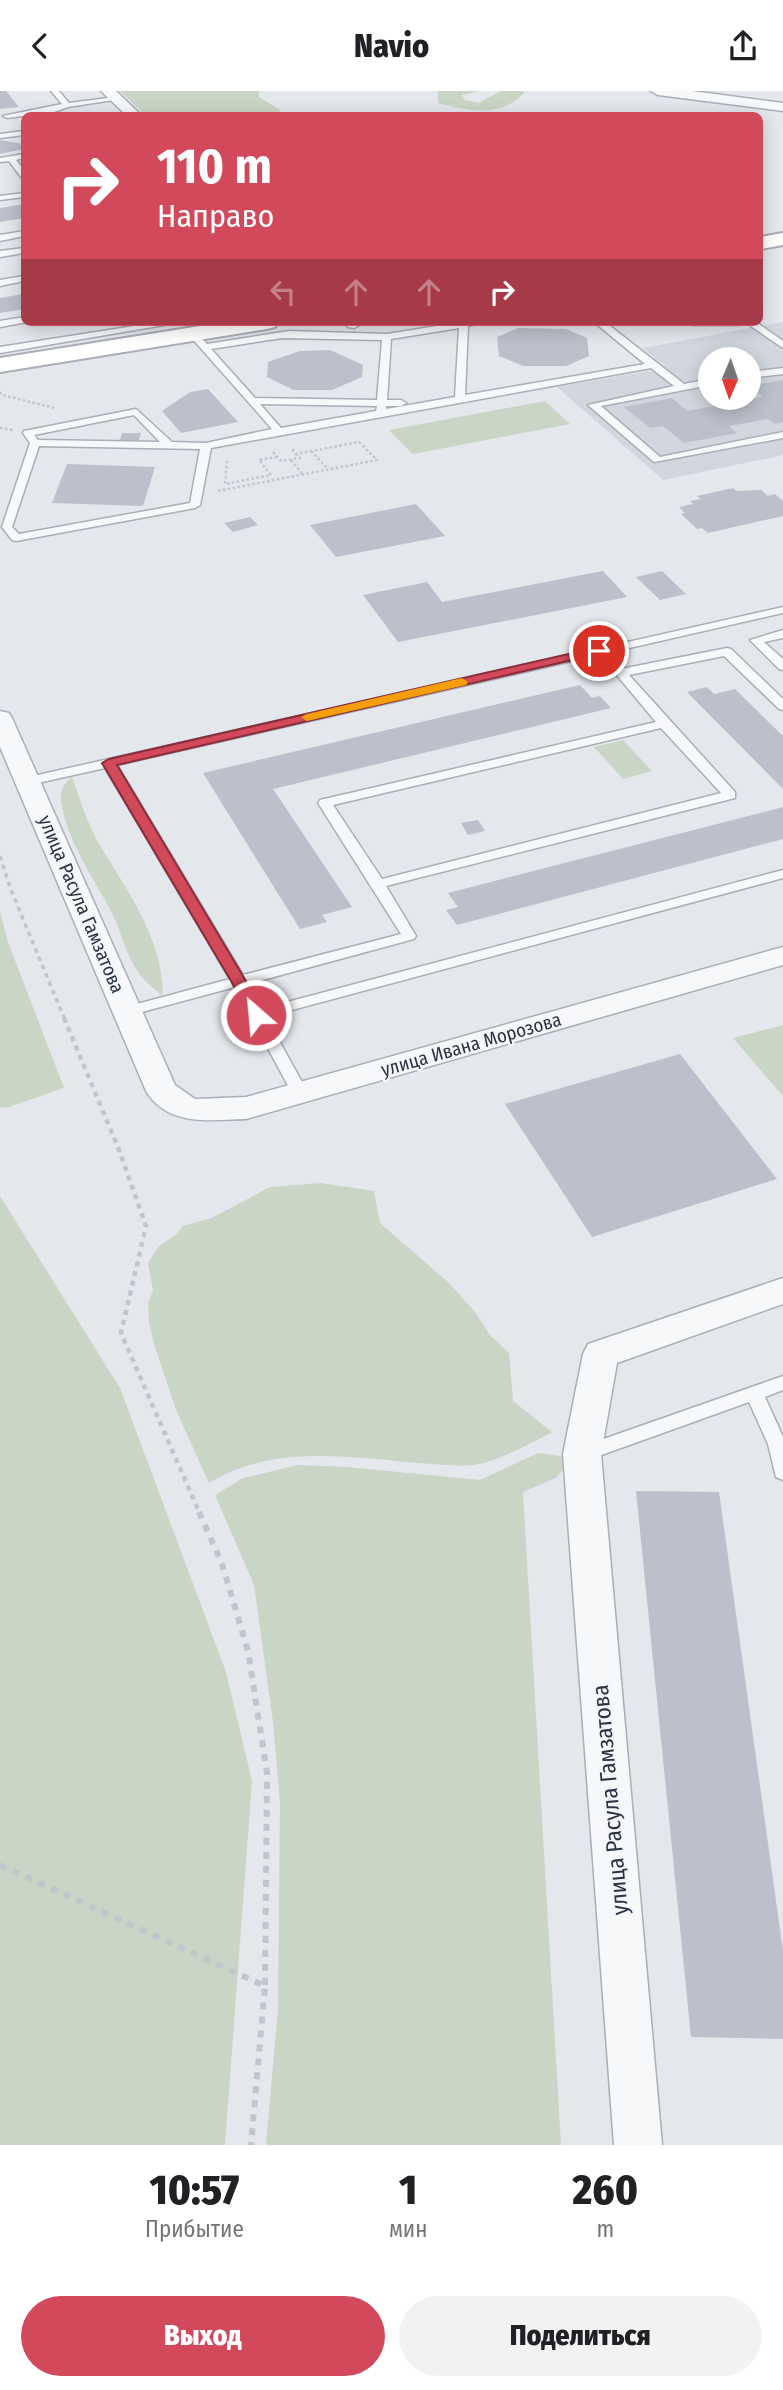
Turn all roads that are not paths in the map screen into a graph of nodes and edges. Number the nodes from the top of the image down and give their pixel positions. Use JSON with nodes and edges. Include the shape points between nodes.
{"nodes":[{"id":1,"x":55,"y":91,"type":"edge"},
{"id":2,"x":658,"y":91,"type":"edge"},
{"id":3,"x":112,"y":95,"type":"edge"},
{"id":4,"x":67,"y":105,"type":"junction"},
{"id":5,"x":783,"y":107,"type":"edge"},
{"id":6,"x":37,"y":112,"type":"edge"},
{"id":7,"x":131,"y":112,"type":"edge"},
{"id":8,"x":21,"y":114,"type":"edge"},
{"id":9,"x":3,"y":116,"type":"edge"},
{"id":10,"x":21,"y":118,"type":"edge"},
{"id":11,"x":21,"y":133,"type":"edge"},
{"id":12,"x":0,"y":136,"type":"edge"},
{"id":13,"x":21,"y":156,"type":"edge"},
{"id":14,"x":11,"y":158,"type":"junction"},
{"id":15,"x":0,"y":160,"type":"edge"},
{"id":16,"x":21,"y":171,"type":"edge"},
{"id":17,"x":21,"y":195,"type":"edge"},
{"id":18,"x":0,"y":198,"type":"edge"},
{"id":19,"x":21,"y":234,"type":"edge"},
{"id":20,"x":0,"y":238,"type":"edge"},
{"id":21,"x":783,"y":239,"type":"edge"},
{"id":22,"x":763,"y":242,"type":"edge"},
{"id":23,"x":21,"y":251,"type":"edge"},
{"id":24,"x":0,"y":254,"type":"edge"},
{"id":25,"x":21,"y":280,"type":"edge"},
{"id":26,"x":0,"y":283,"type":"edge"},
{"id":27,"x":21,"y":320,"type":"edge"},
{"id":28,"x":0,"y":324,"type":"edge"},
{"id":29,"x":309,"y":326,"type":"edge"},
{"id":30,"x":458,"y":326,"type":"edge"},
{"id":31,"x":464,"y":326,"type":"edge"},
{"id":32,"x":604,"y":326,"type":"edge"},
{"id":33,"x":756,"y":326,"type":"edge"},
{"id":34,"x":273,"y":329,"type":"edge"},
{"id":35,"x":192,"y":334,"type":"edge"},
{"id":36,"x":387,"y":337,"type":"junction"},
{"id":37,"x":783,"y":345,"type":"edge"},
{"id":38,"x":50,"y":349,"type":"junction"},
{"id":39,"x":0,"y":350,"type":"edge"},
{"id":40,"x":783,"y":351,"type":"edge"},
{"id":41,"x":0,"y":365,"type":"edge"},
{"id":42,"x":653,"y":365,"type":"junction"},
{"id":43,"x":780,"y":370,"type":"edge"},
{"id":44,"x":761,"y":373,"type":"edge"},
{"id":45,"x":698,"y":385,"type":"edge"},
{"id":46,"x":683,"y":388,"type":"junction"},
{"id":47,"x":460,"y":399,"type":"junction"},
{"id":48,"x":252,"y":401,"type":"junction"},
{"id":49,"x":382,"y":408,"type":"junction"},
{"id":50,"x":279,"y":432,"type":"junction"},
{"id":51,"x":783,"y":435,"type":"edge"},
{"id":52,"x":35,"y":443,"type":"junction"},
{"id":53,"x":169,"y":445,"type":"junction"},
{"id":54,"x":206,"y":446,"type":"junction"},
{"id":55,"x":783,"y":610,"type":"edge"},
{"id":56,"x":783,"y":634,"type":"edge"},
{"id":57,"x":599,"y":651,"type":"junction"},
{"id":58,"x":783,"y":666,"type":"edge"},
{"id":59,"x":621,"y":673,"type":"junction"},
{"id":60,"x":783,"y":706,"type":"edge"},
{"id":61,"x":0,"y":718,"type":"edge"},
{"id":62,"x":664,"y":724,"type":"junction"},
{"id":63,"x":109,"y":763,"type":"junction"},
{"id":64,"x":29,"y":781,"type":"junction"},
{"id":65,"x":783,"y":874,"type":"edge"},
{"id":66,"x":378,"y":884,"type":"junction"},
{"id":67,"x":783,"y":956,"type":"edge"},
{"id":68,"x":239,"y":981,"type":"junction"},
{"id":69,"x":127,"y":1011,"type":"junction"},
{"id":70,"x":256,"y":1015,"type":"junction"},
{"id":71,"x":162,"y":1091,"type":"joint"},
{"id":72,"x":300,"y":1093,"type":"junction"},
{"id":73,"x":783,"y":1291,"type":"edge"},
{"id":74,"x":783,"y":1383,"type":"edge"},
{"id":75,"x":754,"y":1393,"type":"junction"},
{"id":76,"x":582,"y":1454,"type":"junction"},
{"id":77,"x":783,"y":1472,"type":"edge"},
{"id":78,"x":638,"y":2145,"type":"edge"}],
"edges":[{"from":1,"to":4,"type":"lane"},
{"from":2,"to":5,"type":"street"},
{"from":3,"to":4,"type":"lane"},
{"from":3,"to":7,"type":"street"},
{"from":4,"to":6,"type":"lane"},
{"from":8,"to":9,"type":"lane"},
{"from":9,"to":10,"type":"lane"},
{"from":11,"to":12,"type":"lane"},
{"from":13,"to":14,"type":"lane"},
{"from":14,"to":15,"type":"lane"},
{"from":14,"to":16,"type":"lane"},
{"from":17,"to":18,"type":"lane"},
{"from":19,"to":20,"type":"lane"},
{"from":21,"to":22,"type":"main road"},
{"from":23,"to":24,"type":"lane"},
{"from":25,"to":26,"type":"lane"},
{"from":27,"to":28,"type":"lane"},
{"from":29,"to":34,"type":"lane"},
{"from":30,"to":36,"type":"lane"},
{"from":31,"to":47,"type":"lane"},
{"from":32,"to":42,"type":"lane"},
{"from":33,"to":37,"type":"lane"},
{"from":34,"to":35,"type":"main road"},
{"from":34,"to":36,"type":"lane"},
{"from":35,"to":38,"type":"main road"},
{"from":35,"to":48,"type":"lane"},
{"from":36,"to":49,"type":"lane"},
{"from":38,"to":39,"type":"lane"},
{"from":38,"to":41,"type":"main road"},
{"from":40,"to":43,"type":"lane"},
{"from":42,"to":46,"type":"lane"},
{"from":42,"to":47,"type":"lane"},
{"from":43,"to":44,"type":"lane"},
{"from":45,"to":46,"type":"lane"},
{"from":46,"to":51,"type":"lane","via":[[593,405],[658,460]]},
{"from":47,"to":49,"type":"lane"},
{"from":48,"to":49,"type":"lane"},
{"from":48,"to":50,"type":"lane"},
{"from":49,"to":50,"type":"lane"},
{"from":50,"to":54,"type":"lane"},
{"from":52,"to":53,"type":"lane"},
{"from":52,"to":53,"type":"lane","via":[[28,433],[136,412]]},
{"from":52,"to":54,"type":"lane","via":[[7,527],[16,538],[195,505]]},
{"from":53,"to":54,"type":"lane"},
{"from":55,"to":57,"type":"lane"},
{"from":56,"to":58,"type":"lane","via":[[756,640]]},
{"from":57,"to":59,"type":"lane"},
{"from":57,"to":63,"type":"lane"},
{"from":59,"to":60,"type":"lane","via":[[727,652]]},
{"from":59,"to":62,"type":"lane"},
{"from":61,"to":64,"type":"street","name":"улица Расула Гамзатова"},
{"from":62,"to":66,"type":"lane","via":[[325,803]]},
{"from":62,"to":66,"type":"lane","via":[[730,795]]},
{"from":63,"to":64,"type":"lane"},
{"from":63,"to":68,"type":"lane"},
{"from":64,"to":69,"type":"street","name":"улица Расула Гамзатова"},
{"from":65,"to":70,"type":"lane"},
{"from":66,"to":68,"type":"lane","via":[[410,936]]},
{"from":67,"to":72,"type":"street","name":"улица Ивана Морозова"},
{"from":68,"to":69,"type":"lane"},
{"from":68,"to":70,"type":"lane"},
{"from":69,"to":71,"type":"street","name":"улица Расула Гамзатова"},
{"from":70,"to":72,"type":"lane"},
{"from":71,"to":72,"type":"street","name":"улица Ивана Морозова","via":[[189,1110],[246,1108]]},
{"from":73,"to":76,"type":"street","name":"улица Расула Гамзатова","via":[[601,1354]]},
{"from":74,"to":75,"type":"lane"},
{"from":75,"to":76,"type":"lane"},
{"from":75,"to":77,"type":"lane","via":[[778,1444]]},
{"from":76,"to":78,"type":"street","name":"улица Расула Гамзатова"}]}
